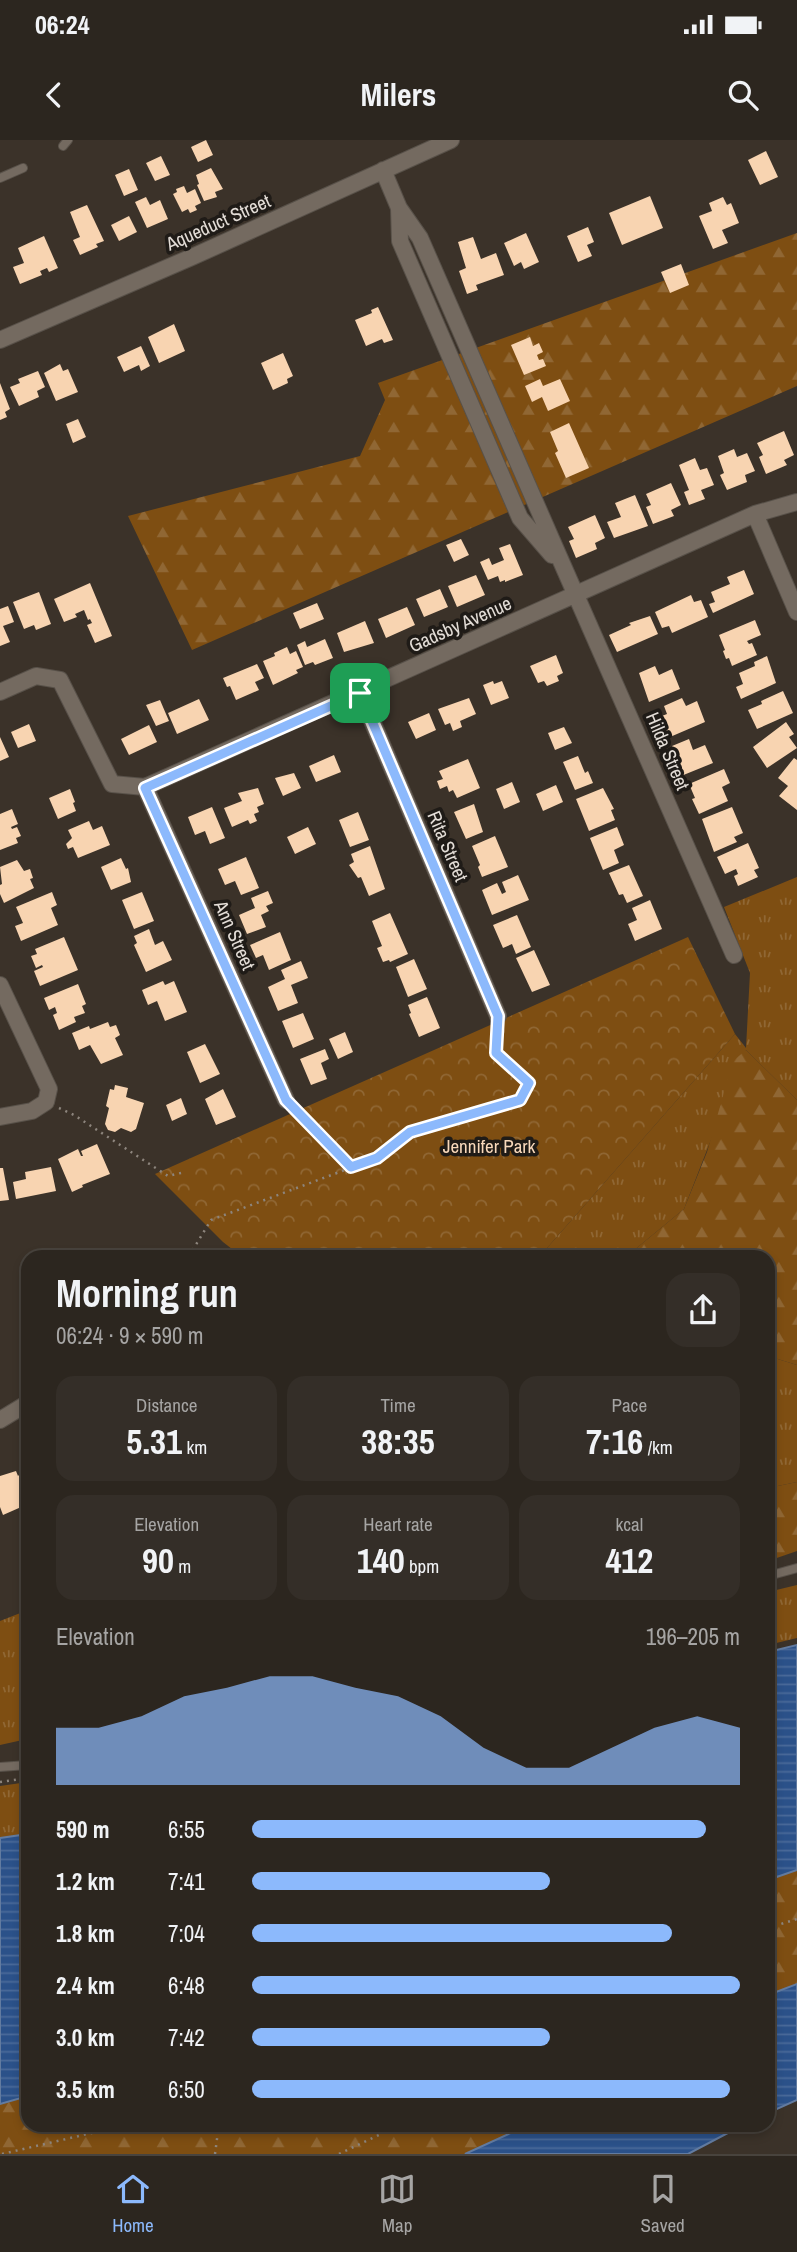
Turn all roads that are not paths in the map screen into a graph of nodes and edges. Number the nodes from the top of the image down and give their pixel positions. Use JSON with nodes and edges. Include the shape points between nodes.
{"nodes":[{"id":1,"x":452,"y":140,"type":"edge"},
{"id":2,"x":23,"y":168,"type":"dead end"},
{"id":3,"x":383,"y":170,"type":"junction"},
{"id":4,"x":0,"y":178,"type":"edge"},
{"id":5,"x":0,"y":340,"type":"edge"},
{"id":6,"x":797,"y":502,"type":"edge"},
{"id":7,"x":755,"y":514,"type":"junction"},
{"id":8,"x":577,"y":594,"type":"junction"},
{"id":9,"x":797,"y":612,"type":"edge"},
{"id":10,"x":0,"y":692,"type":"edge"},
{"id":11,"x":360,"y":693,"type":"junction"},
{"id":12,"x":145,"y":788,"type":"junction"},
{"id":13,"x":734,"y":955,"type":"dead end"},
{"id":14,"x":0,"y":985,"type":"edge"},
{"id":15,"x":498,"y":1016,"type":"road end"},
{"id":16,"x":286,"y":1100,"type":"road end"},
{"id":17,"x":0,"y":1117,"type":"edge"},
{"id":18,"x":21,"y":1407,"type":"edge"},
{"id":19,"x":0,"y":1420,"type":"edge"},
{"id":20,"x":797,"y":1568,"type":"edge"},
{"id":21,"x":775,"y":1574,"type":"edge"},
{"id":22,"x":21,"y":1766,"type":"edge"},
{"id":23,"x":0,"y":1767,"type":"edge"}],
"edges":[{"from":1,"to":3,"type":"street","name":"Aqueduct Street"},
{"from":2,"to":4,"type":"lane"},
{"from":3,"to":5,"type":"street","name":"Aqueduct Street"},
{"from":3,"to":8,"type":"street","name":"Hilda Street","via":[[399,208],[420,238]]},
{"from":6,"to":7,"type":"street","name":"Gadsby Avenue"},
{"from":7,"to":8,"type":"street","name":"Gadsby Avenue"},
{"from":7,"to":9,"type":"street"},
{"from":8,"to":11,"type":"street","name":"Gadsby Avenue"},
{"from":8,"to":13,"type":"street","name":"Hilda Street"},
{"from":10,"to":12,"type":"street","via":[[36,676],[60,680],[112,784]]},
{"from":11,"to":12,"type":"street","name":"Gadsby Avenue"},
{"from":11,"to":15,"type":"street","name":"Rita Street"},
{"from":12,"to":16,"type":"street","name":"Ann Street"},
{"from":14,"to":17,"type":"street","via":[[49,1089],[46,1102],[32,1111]]},
{"from":18,"to":19,"type":"street"},
{"from":20,"to":21,"type":"lane"},
{"from":22,"to":23,"type":"lane"}]}
